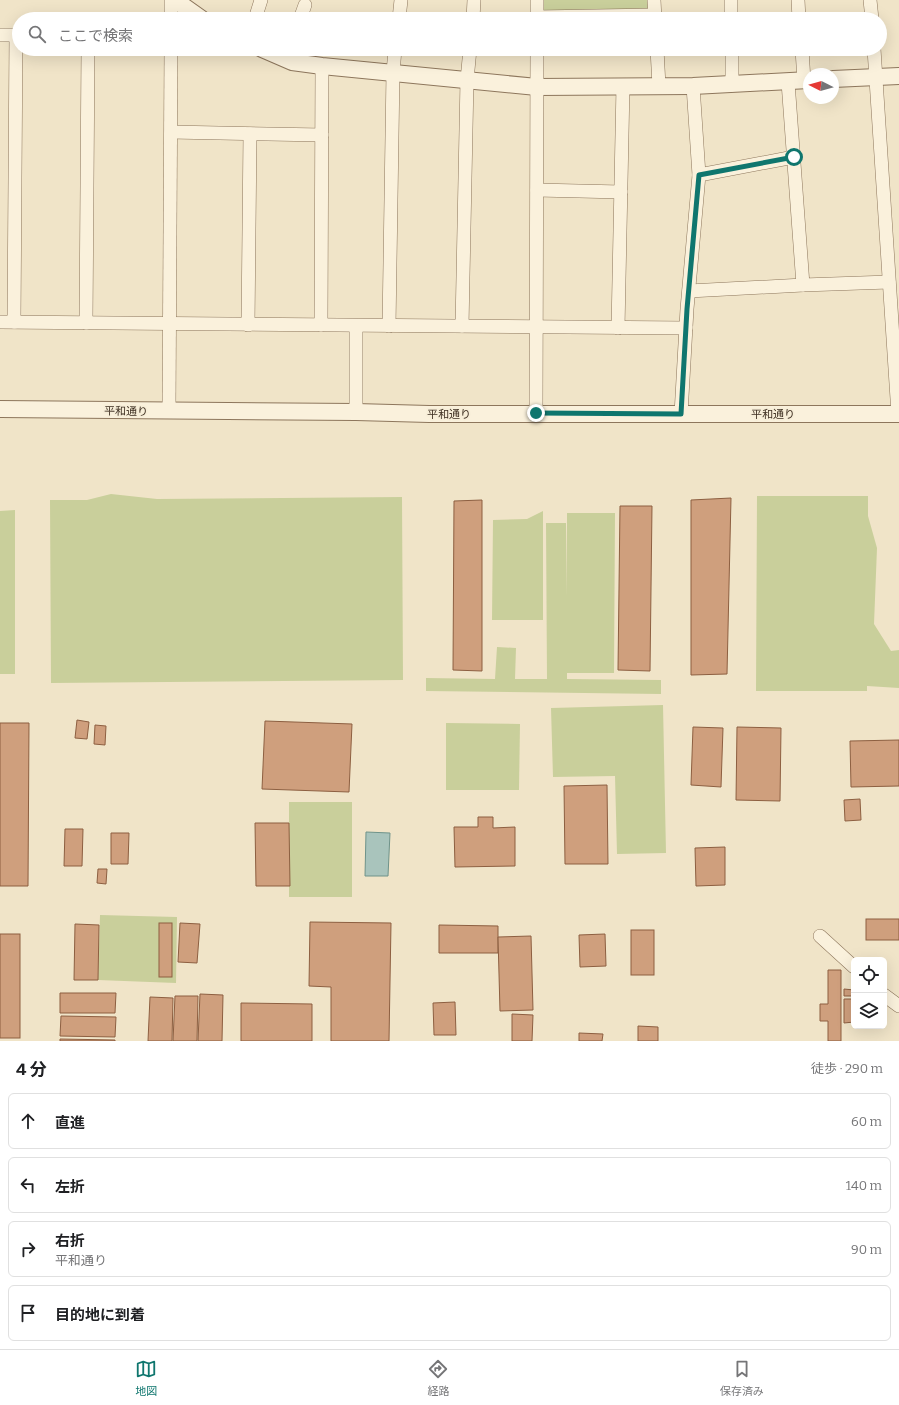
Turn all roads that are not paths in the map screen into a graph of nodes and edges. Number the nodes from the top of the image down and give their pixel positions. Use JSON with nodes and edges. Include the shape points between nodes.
{"nodes":[{"id":1,"x":171,"y":0,"type":"edge"},
{"id":2,"x":175,"y":0,"type":"edge"},
{"id":3,"x":261,"y":0,"type":"edge"},
{"id":4,"x":474,"y":0,"type":"edge"},
{"id":5,"x":537,"y":0,"type":"edge"},
{"id":6,"x":654,"y":0,"type":"edge"},
{"id":7,"x":731,"y":0,"type":"edge"},
{"id":8,"x":798,"y":0,"type":"edge"},
{"id":9,"x":870,"y":0,"type":"edge"},
{"id":10,"x":397,"y":1,"type":"edge"},
{"id":11,"x":305,"y":5,"type":"dead end"},
{"id":12,"x":171,"y":12,"type":"edge"},
{"id":13,"x":192,"y":12,"type":"edge"},
{"id":14,"x":257,"y":12,"type":"edge"},
{"id":15,"x":302,"y":12,"type":"edge"},
{"id":16,"x":398,"y":12,"type":"edge"},
{"id":17,"x":473,"y":12,"type":"edge"},
{"id":18,"x":537,"y":12,"type":"edge"},
{"id":19,"x":655,"y":12,"type":"edge"},
{"id":20,"x":731,"y":12,"type":"edge"},
{"id":21,"x":799,"y":12,"type":"edge"},
{"id":22,"x":871,"y":12,"type":"edge"},
{"id":23,"x":0,"y":35,"type":"edge"},
{"id":24,"x":12,"y":35,"type":"edge"},
{"id":25,"x":18,"y":56,"type":"edge"},
{"id":26,"x":88,"y":56,"type":"edge"},
{"id":27,"x":171,"y":56,"type":"edge"},
{"id":28,"x":289,"y":56,"type":"edge"},
{"id":29,"x":394,"y":56,"type":"edge"},
{"id":30,"x":469,"y":56,"type":"edge"},
{"id":31,"x":537,"y":56,"type":"edge"},
{"id":32,"x":657,"y":56,"type":"edge"},
{"id":33,"x":732,"y":56,"type":"edge"},
{"id":34,"x":803,"y":56,"type":"edge"},
{"id":35,"x":874,"y":56,"type":"edge"},
{"id":36,"x":322,"y":66,"type":"junction"},
{"id":37,"x":804,"y":68,"type":"edge"},
{"id":38,"x":393,"y":73,"type":"junction"},
{"id":39,"x":899,"y":76,"type":"edge"},
{"id":40,"x":876,"y":77,"type":"junction"},
{"id":41,"x":839,"y":79,"type":"edge"},
{"id":42,"x":467,"y":80,"type":"junction"},
{"id":43,"x":803,"y":81,"type":"edge"},
{"id":44,"x":788,"y":82,"type":"junction"},
{"id":45,"x":732,"y":84,"type":"junction"},
{"id":46,"x":623,"y":86,"type":"junction"},
{"id":47,"x":659,"y":86,"type":"junction"},
{"id":48,"x":693,"y":86,"type":"junction"},
{"id":49,"x":537,"y":87,"type":"junction"},
{"id":50,"x":171,"y":132,"type":"junction"},
{"id":51,"x":250,"y":134,"type":"junction"},
{"id":52,"x":322,"y":135,"type":"junction"},
{"id":53,"x":794,"y":157,"type":"junction"},
{"id":54,"x":699,"y":175,"type":"junction"},
{"id":55,"x":537,"y":190,"type":"junction"},
{"id":56,"x":621,"y":192,"type":"junction"},
{"id":57,"x":889,"y":282,"type":"junction"},
{"id":58,"x":803,"y":285,"type":"junction"},
{"id":59,"x":689,"y":291,"type":"junction"},
{"id":60,"x":0,"y":322,"type":"edge"},
{"id":61,"x":14,"y":322,"type":"junction"},
{"id":62,"x":86,"y":323,"type":"junction"},
{"id":63,"x":170,"y":324,"type":"junction"},
{"id":64,"x":248,"y":325,"type":"junction"},
{"id":65,"x":321,"y":325,"type":"junction"},
{"id":66,"x":356,"y":326,"type":"junction"},
{"id":67,"x":389,"y":326,"type":"junction"},
{"id":68,"x":462,"y":326,"type":"junction"},
{"id":69,"x":536,"y":327,"type":"junction"},
{"id":70,"x":618,"y":328,"type":"junction"},
{"id":71,"x":686,"y":328,"type":"junction"},
{"id":72,"x":0,"y":409,"type":"edge"},
{"id":73,"x":170,"y":411,"type":"junction"},
{"id":74,"x":356,"y":412,"type":"junction"},
{"id":75,"x":536,"y":413,"type":"junction"},
{"id":76,"x":681,"y":414,"type":"junction"},
{"id":77,"x":898,"y":414,"type":"edge"},
{"id":78,"x":820,"y":936,"type":"dead end"},
{"id":79,"x":851,"y":964,"type":"edge"},
{"id":80,"x":887,"y":997,"type":"edge"},
{"id":81,"x":899,"y":1006,"type":"edge"}],
"edges":[{"from":1,"to":12,"type":"street"},
{"from":2,"to":13,"type":"street"},
{"from":3,"to":14,"type":"street"},
{"from":4,"to":17,"type":"street"},
{"from":5,"to":18,"type":"street"},
{"from":6,"to":19,"type":"street"},
{"from":7,"to":20,"type":"street"},
{"from":8,"to":21,"type":"street"},
{"from":9,"to":22,"type":"street"},
{"from":10,"to":16,"type":"street"},
{"from":11,"to":15,"type":"street"},
{"from":23,"to":24,"type":"street"},
{"from":25,"to":61,"type":"street"},
{"from":26,"to":62,"type":"street"},
{"from":27,"to":50,"type":"street"},
{"from":28,"to":36,"type":"street","via":[[292,62]]},
{"from":29,"to":38,"type":"street"},
{"from":30,"to":42,"type":"street"},
{"from":31,"to":49,"type":"street"},
{"from":32,"to":47,"type":"street"},
{"from":33,"to":45,"type":"street"},
{"from":34,"to":37,"type":"street"},
{"from":35,"to":40,"type":"street"},
{"from":36,"to":38,"type":"street"},
{"from":36,"to":52,"type":"street"},
{"from":38,"to":42,"type":"street"},
{"from":38,"to":67,"type":"street"},
{"from":39,"to":40,"type":"street"},
{"from":40,"to":41,"type":"street"},
{"from":40,"to":57,"type":"street"},
{"from":42,"to":49,"type":"street"},
{"from":42,"to":68,"type":"street"},
{"from":43,"to":44,"type":"street"},
{"from":44,"to":45,"type":"street"},
{"from":44,"to":53,"type":"street"},
{"from":45,"to":48,"type":"street"},
{"from":46,"to":47,"type":"street"},
{"from":46,"to":49,"type":"street"},
{"from":46,"to":56,"type":"street"},
{"from":47,"to":48,"type":"street"},
{"from":48,"to":54,"type":"street"},
{"from":49,"to":55,"type":"street"},
{"from":50,"to":51,"type":"street"},
{"from":50,"to":63,"type":"street"},
{"from":51,"to":52,"type":"street"},
{"from":51,"to":64,"type":"street"},
{"from":52,"to":65,"type":"street"},
{"from":53,"to":54,"type":"street"},
{"from":53,"to":58,"type":"street"},
{"from":54,"to":59,"type":"street"},
{"from":55,"to":56,"type":"street"},
{"from":55,"to":69,"type":"street"},
{"from":56,"to":70,"type":"street"},
{"from":57,"to":58,"type":"street"},
{"from":57,"to":77,"type":"street"},
{"from":58,"to":59,"type":"street"},
{"from":59,"to":71,"type":"street"},
{"from":60,"to":61,"type":"street"},
{"from":61,"to":62,"type":"street"},
{"from":62,"to":63,"type":"street"},
{"from":63,"to":64,"type":"street"},
{"from":63,"to":73,"type":"street"},
{"from":64,"to":65,"type":"street"},
{"from":65,"to":66,"type":"street"},
{"from":66,"to":67,"type":"street"},
{"from":66,"to":74,"type":"street"},
{"from":67,"to":68,"type":"street"},
{"from":68,"to":69,"type":"street"},
{"from":69,"to":70,"type":"street"},
{"from":69,"to":75,"type":"street"},
{"from":70,"to":71,"type":"street"},
{"from":71,"to":76,"type":"street"},
{"from":72,"to":73,"type":"street","name":"平和通り"},
{"from":73,"to":74,"type":"street","name":"平和通り"},
{"from":74,"to":75,"type":"street","name":"平和通り"},
{"from":75,"to":76,"type":"street","name":"平和通り"},
{"from":76,"to":77,"type":"street","name":"平和通り"},
{"from":78,"to":79,"type":"street"},
{"from":80,"to":81,"type":"street"}]}
